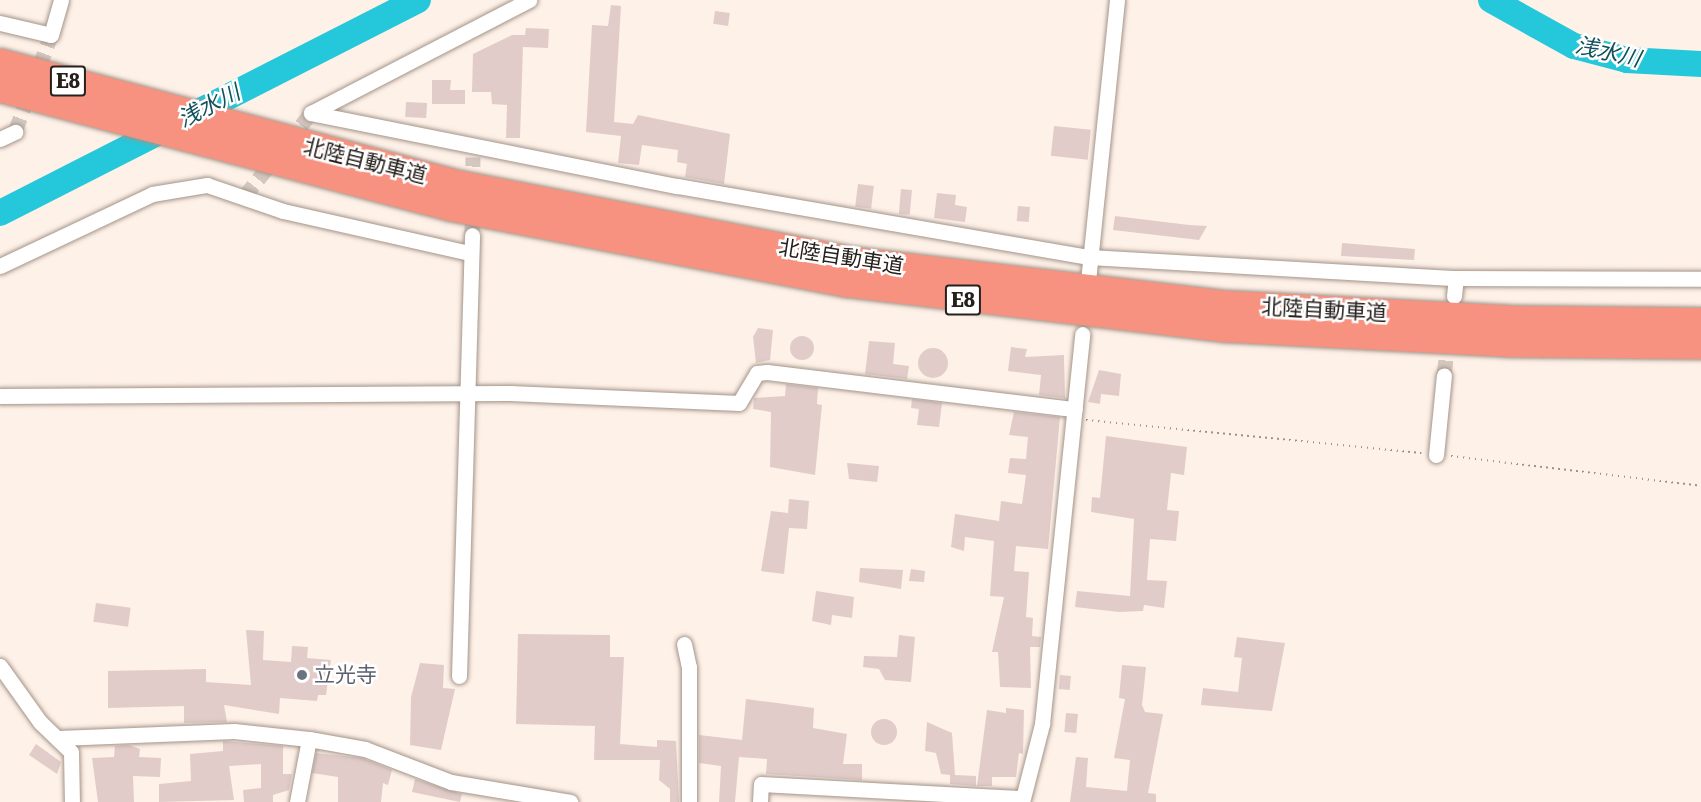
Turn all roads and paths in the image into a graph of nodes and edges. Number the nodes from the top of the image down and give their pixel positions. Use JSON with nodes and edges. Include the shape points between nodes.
{"nodes":[{"id":1,"x":61,"y":0,"type":"edge"},
{"id":2,"x":529,"y":0,"type":"edge"},
{"id":3,"x":1117,"y":0,"type":"edge"},
{"id":4,"x":0,"y":23,"type":"edge"},
{"id":5,"x":0,"y":62,"type":"edge"},
{"id":6,"x":0,"y":88,"type":"edge"},
{"id":7,"x":15,"y":132,"type":"tunnel mouth"},
{"id":8,"x":0,"y":139,"type":"edge"},
{"id":9,"x":472,"y":235,"type":"tunnel mouth"},
{"id":10,"x":469,"y":253,"type":"junction"},
{"id":11,"x":1089,"y":257,"type":"junction"},
{"id":12,"x":0,"y":266,"type":"edge"},
{"id":13,"x":1456,"y":278,"type":"junction"},
{"id":14,"x":1701,"y":279,"type":"edge"},
{"id":15,"x":1088,"y":281,"type":"dead end"},
{"id":16,"x":1454,"y":297,"type":"dead end"},
{"id":17,"x":1701,"y":321,"type":"edge"},
{"id":18,"x":1082,"y":334,"type":"dead end"},
{"id":19,"x":1701,"y":345,"type":"edge"},
{"id":20,"x":1444,"y":375,"type":"tunnel mouth"},
{"id":21,"x":469,"y":394,"type":"junction"},
{"id":22,"x":0,"y":396,"type":"edge"},
{"id":23,"x":1075,"y":414,"type":"junction"},
{"id":24,"x":1436,"y":454,"type":"junction"},
{"id":25,"x":1701,"y":486,"type":"edge"},
{"id":26,"x":684,"y":645,"type":"dead end"},
{"id":27,"x":0,"y":666,"type":"edge"},
{"id":28,"x":459,"y":676,"type":"dead end"},
{"id":29,"x":59,"y":738,"type":"junction"},
{"id":30,"x":309,"y":739,"type":"junction"},
{"id":31,"x":1022,"y":800,"type":"edge"},
{"id":32,"x":562,"y":801,"type":"edge"},
{"id":33,"x":72,"y":802,"type":"edge"},
{"id":34,"x":297,"y":802,"type":"edge"},
{"id":35,"x":689,"y":802,"type":"edge"},
{"id":36,"x":760,"y":802,"type":"edge"}],
"edges":[{"from":1,"to":4,"type":"street","via":[[51,35]]},
{"from":2,"to":11,"type":"street","via":[[311,113],[474,152]]},
{"from":3,"to":11,"type":"street"},
{"from":5,"to":17,"type":"highway","name":"北陸自動車道","number":"E8","via":[[264,136],[656,225],[1020,283],[1320,311]]},
{"from":6,"to":19,"type":"highway","name":"北陸自動車道","number":"E8","via":[[238,153],[564,231],[942,297],[1322,335]]},
{"from":7,"to":8,"type":"street"},
{"from":9,"to":10,"type":"street"},
{"from":10,"to":12,"type":"street","via":[[283,211],[207,185],[152,194]]},
{"from":10,"to":21,"type":"street"},
{"from":11,"to":13,"type":"street"},
{"from":11,"to":15,"type":"street"},
{"from":13,"to":14,"type":"street"},
{"from":13,"to":16,"type":"street"},
{"from":18,"to":23,"type":"street"},
{"from":20,"to":24,"type":"street"},
{"from":21,"to":22,"type":"street"},
{"from":21,"to":23,"type":"street","via":[[740,402],[757,373],[767,372]]},
{"from":21,"to":28,"type":"street"},
{"from":23,"to":24,"type":"path"},
{"from":23,"to":31,"type":"street","via":[[1042,724]]},
{"from":24,"to":25,"type":"path"},
{"from":26,"to":35,"type":"street","via":[[689,668]]},
{"from":27,"to":29,"type":"street","via":[[40,722]]},
{"from":29,"to":30,"type":"street","via":[[234,731]]},
{"from":29,"to":33,"type":"street","via":[[71,752]]},
{"from":30,"to":32,"type":"street","via":[[365,749],[451,782]]},
{"from":30,"to":34,"type":"street"},
{"from":31,"to":36,"type":"street","via":[[761,784]]}]}
